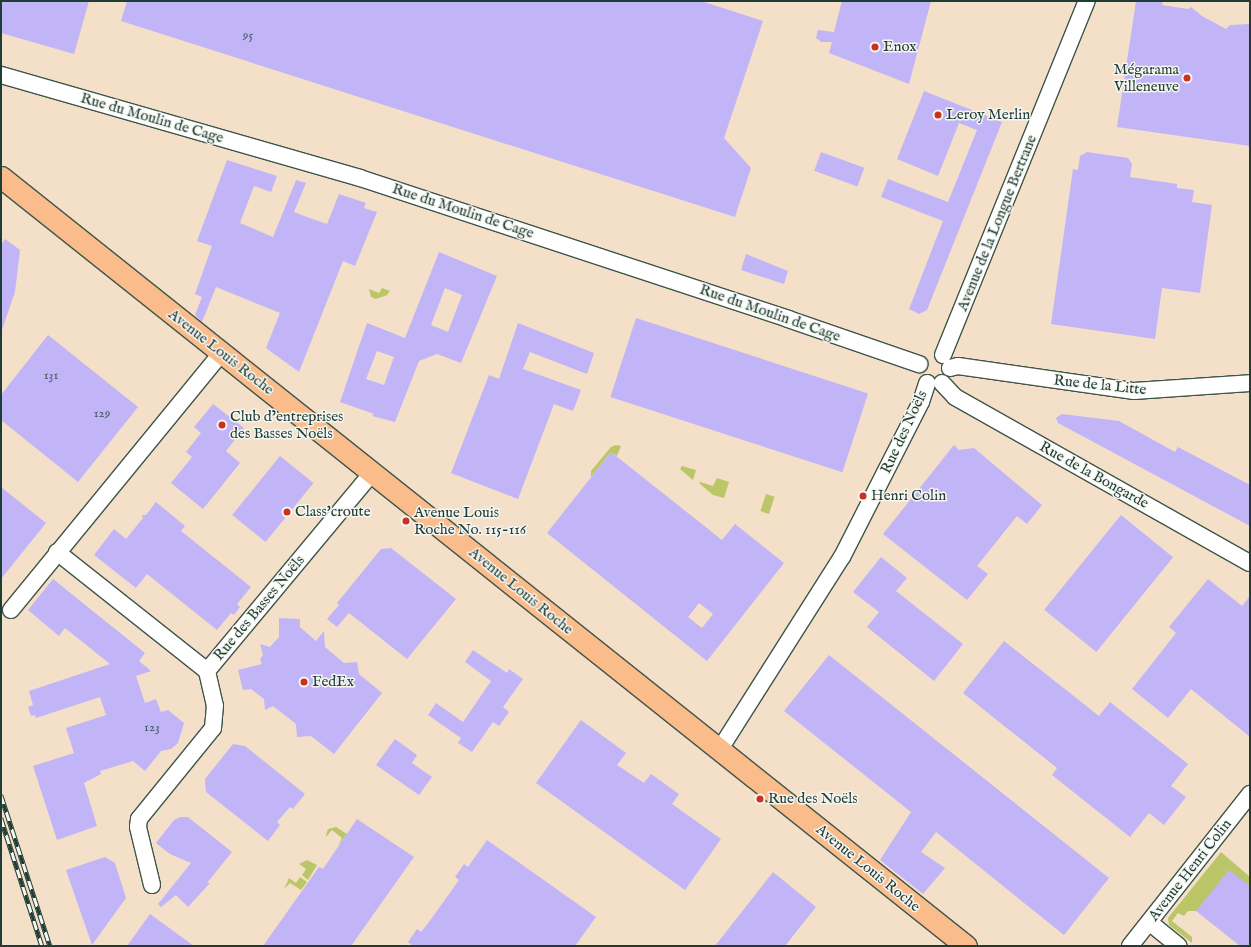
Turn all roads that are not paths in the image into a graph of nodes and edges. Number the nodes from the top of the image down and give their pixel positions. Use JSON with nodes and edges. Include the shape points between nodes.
{"nodes":[{"id":1,"x":1087,"y":1,"type":"edge"},
{"id":2,"x":1,"y":76,"type":"edge"},
{"id":3,"x":1,"y":177,"type":"edge"},
{"id":4,"x":221,"y":353,"type":"junction"},
{"id":5,"x":947,"y":362,"type":"junction"},
{"id":6,"x":919,"y":364,"type":"junction"},
{"id":7,"x":1250,"y":382,"type":"edge"},
{"id":8,"x":934,"y":383,"type":"junction"},
{"id":9,"x":372,"y":473,"type":"junction"},
{"id":10,"x":57,"y":552,"type":"junction"},
{"id":11,"x":1250,"y":563,"type":"edge"},
{"id":12,"x":11,"y":610,"type":"dead end"},
{"id":13,"x":207,"y":671,"type":"junction"},
{"id":14,"x":720,"y":749,"type":"junction"},
{"id":15,"x":1250,"y":794,"type":"edge"},
{"id":16,"x":152,"y":885,"type":"dead end"},
{"id":17,"x":1149,"y":922,"type":"junction"},
{"id":18,"x":966,"y":946,"type":"edge"},
{"id":19,"x":1130,"y":946,"type":"edge"},
{"id":20,"x":1179,"y":946,"type":"edge"}],
"edges":[{"from":1,"to":5,"type":"street","name":"Avenue de la Longue Bertrane"},
{"from":2,"to":6,"type":"street","name":"Rue du Moulin de Cage","via":[[367,180],[788,318]]},
{"from":3,"to":4,"type":"main road","name":"Avenue Louis Roche"},
{"from":4,"to":9,"type":"main road","name":"Avenue Louis Roche"},
{"from":4,"to":10,"type":"street"},
{"from":5,"to":6,"type":"street","via":[[928,353]]},
{"from":5,"to":7,"type":"street","name":"Rue de la Litte","via":[[958,366],[1134,390]]},
{"from":5,"to":8,"type":"street","via":[[948,376]]},
{"from":6,"to":8,"type":"street","via":[[920,375]]},
{"from":8,"to":11,"type":"street","name":"Rue de la Bongarde"},
{"from":8,"to":14,"type":"street","name":"Rue des Noëls","via":[[921,402],[842,557]]},
{"from":9,"to":13,"type":"street","name":"Rue des Basses Noëls"},
{"from":9,"to":14,"type":"main road","name":"Avenue Louis Roche"},
{"from":10,"to":12,"type":"street"},
{"from":10,"to":13,"type":"street","name":"Rue des Basses Noëls"},
{"from":13,"to":16,"type":"street","via":[[215,706],[213,728],[139,820],[138,827]]},
{"from":14,"to":18,"type":"main road","name":"Avenue Louis Roche"},
{"from":15,"to":17,"type":"street","name":"Avenue Henri Colin"},
{"from":17,"to":19,"type":"street","name":"Avenue Henri Colin"},
{"from":17,"to":20,"type":"street"}]}
